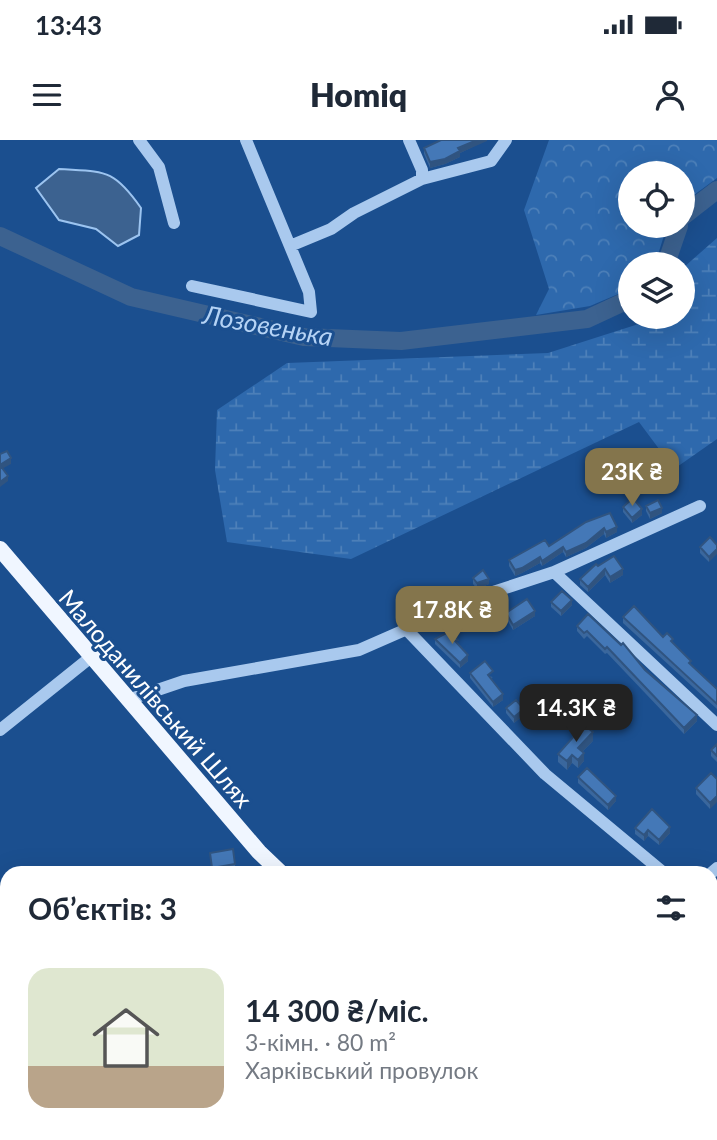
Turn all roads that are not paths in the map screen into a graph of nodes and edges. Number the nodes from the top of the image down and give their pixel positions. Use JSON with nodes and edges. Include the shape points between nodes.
{"nodes":[{"id":1,"x":139,"y":140,"type":"edge"},
{"id":2,"x":246,"y":140,"type":"edge"},
{"id":3,"x":409,"y":140,"type":"edge"},
{"id":4,"x":506,"y":140,"type":"edge"},
{"id":5,"x":422,"y":179,"type":"junction"},
{"id":6,"x":174,"y":223,"type":"dead end"},
{"id":7,"x":290,"y":246,"type":"junction"},
{"id":8,"x":192,"y":286,"type":"dead end"},
{"id":9,"x":700,"y":506,"type":"dead end"},
{"id":10,"x":0,"y":549,"type":"edge"},
{"id":11,"x":554,"y":572,"type":"junction"},
{"id":12,"x":406,"y":629,"type":"junction"},
{"id":13,"x":91,"y":657,"type":"junction"},
{"id":14,"x":128,"y":701,"type":"junction"},
{"id":15,"x":717,"y":725,"type":"edge"},
{"id":16,"x":0,"y":730,"type":"edge"},
{"id":17,"x":274,"y":866,"type":"edge"},
{"id":18,"x":656,"y":866,"type":"edge"}],
"edges":[{"from":1,"to":6,"type":"street","via":[[159,167]]},
{"from":2,"to":7,"type":"street"},
{"from":3,"to":5,"type":"street"},
{"from":4,"to":5,"type":"street","via":[[491,161]]},
{"from":5,"to":7,"type":"street"},
{"from":7,"to":8,"type":"street","via":[[309,292],[311,312]]},
{"from":9,"to":11,"type":"street"},
{"from":10,"to":13,"type":"main road","name":"Малоданилівський Шлях"},
{"from":11,"to":12,"type":"street","via":[[487,594]]},
{"from":11,"to":15,"type":"street"},
{"from":12,"to":14,"type":"street","via":[[359,650],[184,681]]},
{"from":12,"to":18,"type":"street","via":[[545,774]]},
{"from":13,"to":14,"type":"main road","name":"Малоданилівський Шлях"},
{"from":13,"to":16,"type":"street"},
{"from":14,"to":17,"type":"main road","name":"Малоданилівський Шлях"}]}
